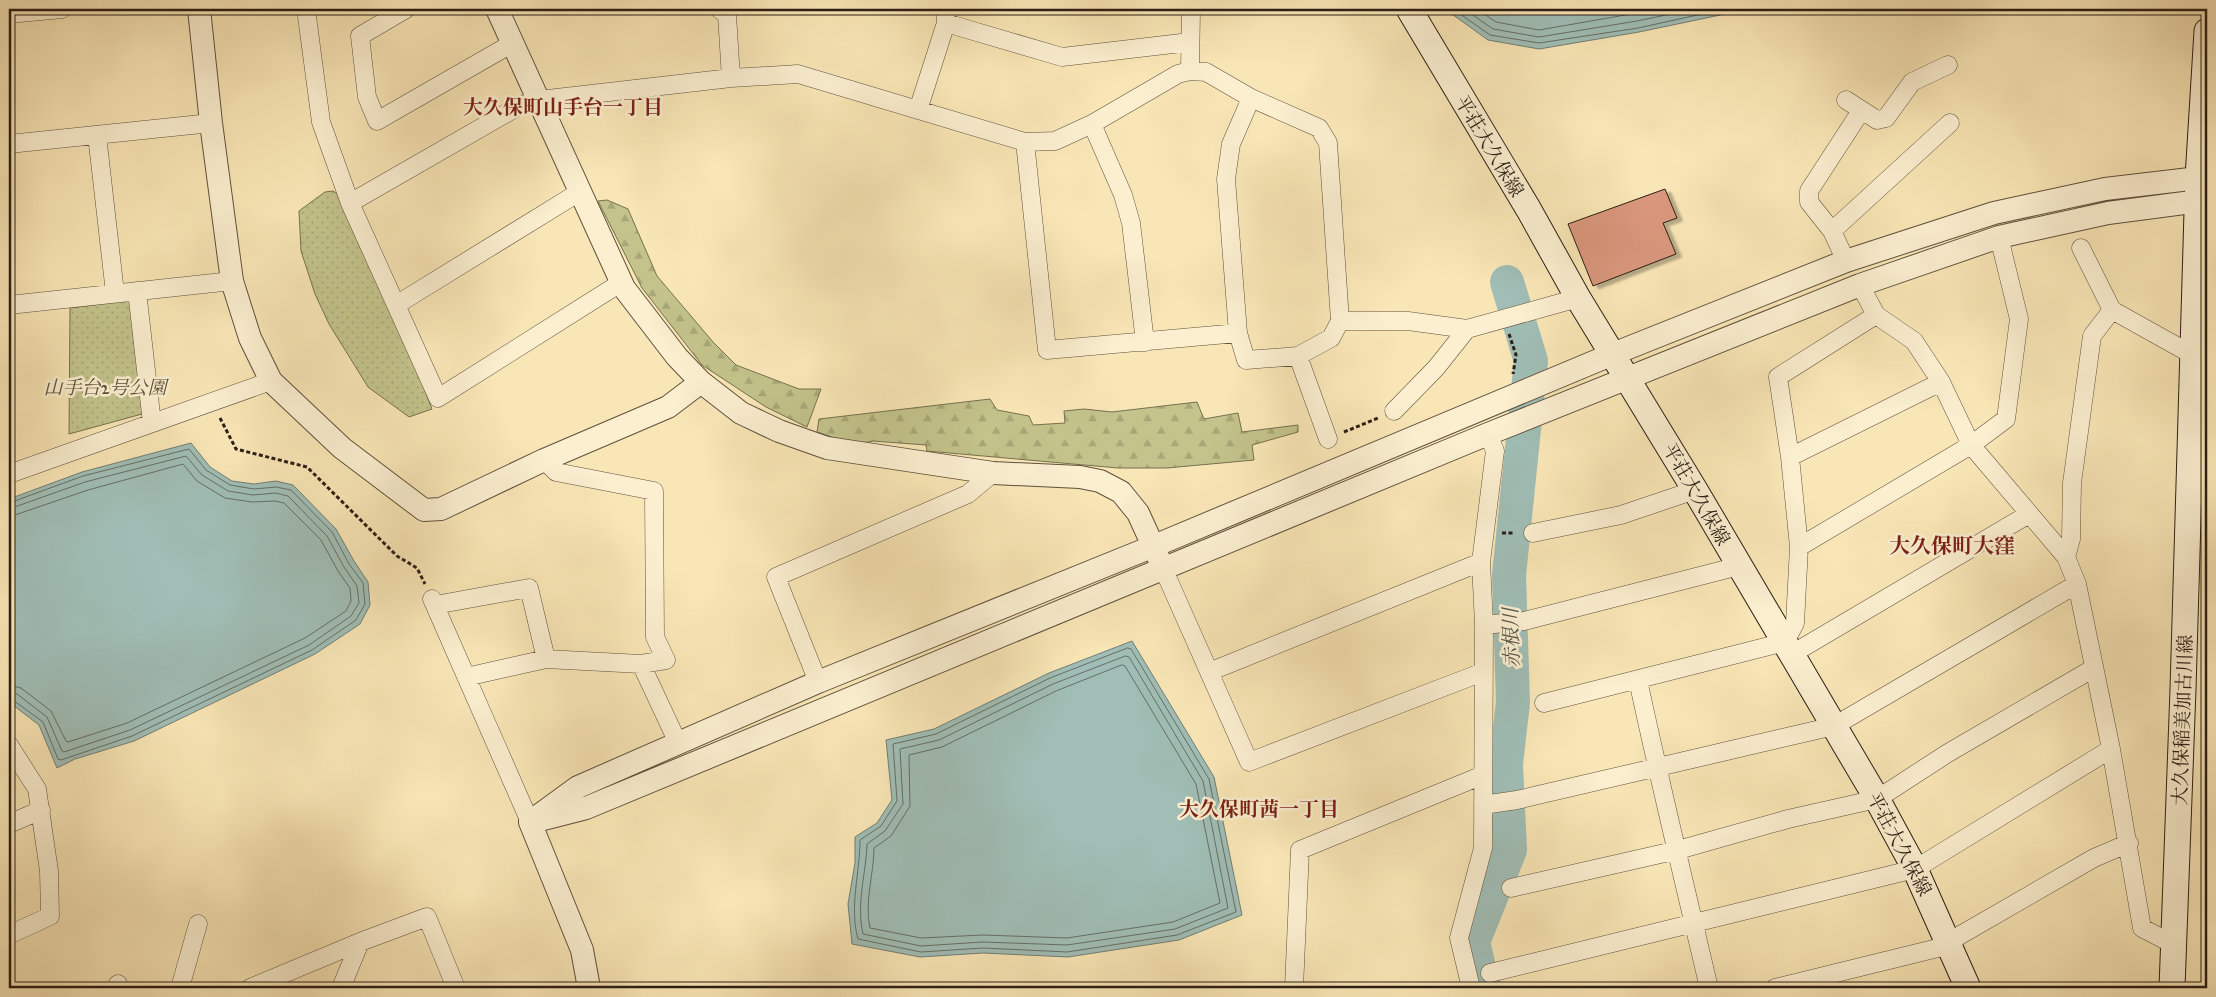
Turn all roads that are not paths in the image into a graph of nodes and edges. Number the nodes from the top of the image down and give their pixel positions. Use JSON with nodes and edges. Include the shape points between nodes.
{"nodes":[{"id":1,"x":62,"y":9,"type":"edge"},
{"id":2,"x":199,"y":9,"type":"edge"},
{"id":3,"x":306,"y":9,"type":"edge"},
{"id":4,"x":406,"y":9,"type":"edge"},
{"id":5,"x":499,"y":9,"type":"edge"},
{"id":6,"x":718,"y":9,"type":"edge"},
{"id":7,"x":1191,"y":9,"type":"edge"},
{"id":8,"x":1409,"y":9,"type":"edge"},
{"id":9,"x":9,"y":14,"type":"edge"},
{"id":10,"x":946,"y":16,"type":"edge"},
{"id":11,"x":2207,"y":32,"type":"edge"},
{"id":12,"x":1190,"y":42,"type":"junction"},
{"id":13,"x":513,"y":43,"type":"junction"},
{"id":14,"x":1948,"y":65,"type":"dead end"},
{"id":15,"x":1190,"y":71,"type":"junction"},
{"id":16,"x":731,"y":78,"type":"junction"},
{"id":17,"x":1251,"y":98,"type":"junction"},
{"id":18,"x":540,"y":100,"type":"junction"},
{"id":19,"x":1846,"y":100,"type":"dead end"},
{"id":20,"x":918,"y":110,"type":"junction"},
{"id":21,"x":1861,"y":111,"type":"junction"},
{"id":22,"x":211,"y":123,"type":"junction"},
{"id":23,"x":1950,"y":123,"type":"dead end"},
{"id":24,"x":1092,"y":124,"type":"junction"},
{"id":25,"x":97,"y":135,"type":"junction"},
{"id":26,"x":1024,"y":142,"type":"junction"},
{"id":27,"x":9,"y":144,"type":"edge"},
{"id":28,"x":2203,"y":189,"type":"edge"},
{"id":29,"x":581,"y":191,"type":"junction"},
{"id":30,"x":350,"y":203,"type":"junction"},
{"id":31,"x":1832,"y":232,"type":"junction"},
{"id":32,"x":1999,"y":237,"type":"junction"},
{"id":33,"x":2081,"y":248,"type":"dead end"},
{"id":34,"x":1846,"y":260,"type":"junction"},
{"id":35,"x":232,"y":281,"type":"junction"},
{"id":36,"x":622,"y":282,"type":"junction"},
{"id":37,"x":1860,"y":285,"type":"junction"},
{"id":38,"x":137,"y":291,"type":"junction"},
{"id":39,"x":115,"y":293,"type":"junction"},
{"id":40,"x":1578,"y":298,"type":"junction"},
{"id":41,"x":9,"y":305,"type":"edge"},
{"id":42,"x":396,"y":305,"type":"junction"},
{"id":43,"x":2112,"y":310,"type":"junction"},
{"id":44,"x":1876,"y":315,"type":"junction"},
{"id":45,"x":1340,"y":321,"type":"junction"},
{"id":46,"x":1467,"y":329,"type":"junction"},
{"id":47,"x":1238,"y":333,"type":"junction"},
{"id":48,"x":1145,"y":342,"type":"junction"},
{"id":49,"x":1613,"y":354,"type":"junction"},
{"id":50,"x":1298,"y":356,"type":"junction"},
{"id":51,"x":2200,"y":360,"type":"edge"},
{"id":52,"x":1628,"y":378,"type":"junction"},
{"id":53,"x":271,"y":381,"type":"junction"},
{"id":54,"x":701,"y":382,"type":"junction"},
{"id":55,"x":1941,"y":382,"type":"junction"},
{"id":56,"x":1394,"y":411,"type":"road end"},
{"id":57,"x":152,"y":423,"type":"junction"},
{"id":58,"x":1488,"y":434,"type":"junction"},
{"id":59,"x":1328,"y":439,"type":"road end"},
{"id":60,"x":1970,"y":445,"type":"junction"},
{"id":61,"x":1790,"y":457,"type":"junction"},
{"id":62,"x":544,"y":460,"type":"junction"},
{"id":63,"x":993,"y":473,"type":"junction"},
{"id":64,"x":9,"y":474,"type":"edge"},
{"id":65,"x":1695,"y":490,"type":"junction"},
{"id":66,"x":2029,"y":514,"type":"junction"},
{"id":67,"x":1534,"y":533,"type":"road end"},
{"id":68,"x":1154,"y":546,"type":"junction"},
{"id":69,"x":1799,"y":547,"type":"junction"},
{"id":70,"x":2066,"y":557,"type":"junction"},
{"id":71,"x":1480,"y":562,"type":"junction"},
{"id":72,"x":1739,"y":566,"type":"junction"},
{"id":73,"x":1163,"y":568,"type":"junction"},
{"id":74,"x":2077,"y":584,"type":"junction"},
{"id":75,"x":1484,"y":625,"type":"junction"},
{"id":76,"x":1788,"y":648,"type":"junction"},
{"id":77,"x":546,"y":659,"type":"junction"},
{"id":78,"x":641,"y":664,"type":"junction"},
{"id":79,"x":2094,"y":668,"type":"junction"},
{"id":80,"x":1209,"y":672,"type":"junction"},
{"id":81,"x":1483,"y":672,"type":"junction"},
{"id":82,"x":466,"y":677,"type":"junction"},
{"id":83,"x":1638,"y":680,"type":"junction"},
{"id":84,"x":818,"y":682,"type":"junction"},
{"id":85,"x":1544,"y":703,"type":"dead end"},
{"id":86,"x":1834,"y":726,"type":"junction"},
{"id":87,"x":678,"y":744,"type":"junction"},
{"id":88,"x":9,"y":745,"type":"edge"},
{"id":89,"x":2111,"y":749,"type":"junction"},
{"id":90,"x":1656,"y":768,"type":"junction"},
{"id":91,"x":1483,"y":775,"type":"junction"},
{"id":92,"x":1877,"y":800,"type":"junction"},
{"id":93,"x":1483,"y":805,"type":"junction"},
{"id":94,"x":41,"y":810,"type":"junction"},
{"id":95,"x":530,"y":822,"type":"junction"},
{"id":96,"x":9,"y":824,"type":"edge"},
{"id":97,"x":2129,"y":843,"type":"junction"},
{"id":98,"x":1678,"y":850,"type":"junction"},
{"id":99,"x":1915,"y":869,"type":"junction"},
{"id":100,"x":1511,"y":888,"type":"dead end"},
{"id":101,"x":198,"y":924,"type":"dead end"},
{"id":102,"x":1694,"y":924,"type":"junction"},
{"id":103,"x":9,"y":935,"type":"edge"},
{"id":104,"x":360,"y":942,"type":"junction"},
{"id":105,"x":2173,"y":944,"type":"junction"},
{"id":106,"x":1950,"y":945,"type":"junction"},
{"id":107,"x":1490,"y":973,"type":"dead end"},
{"id":108,"x":180,"y":988,"type":"edge"},
{"id":109,"x":250,"y":988,"type":"edge"},
{"id":110,"x":341,"y":988,"type":"edge"},
{"id":111,"x":456,"y":988,"type":"edge"},
{"id":112,"x":589,"y":988,"type":"edge"},
{"id":113,"x":1294,"y":988,"type":"edge"},
{"id":114,"x":1471,"y":988,"type":"edge"},
{"id":115,"x":1709,"y":988,"type":"edge"},
{"id":116,"x":1775,"y":988,"type":"edge"},
{"id":117,"x":1968,"y":988,"type":"edge"},
{"id":118,"x":2172,"y":988,"type":"edge"}],
"edges":[{"from":1,"to":9,"type":"street"},
{"from":2,"to":22,"type":"street"},
{"from":3,"to":30,"type":"street","via":[[321,122]]},
{"from":4,"to":13,"type":"street","via":[[360,36],[367,96],[377,121]]},
{"from":5,"to":13,"type":"street"},
{"from":6,"to":16,"type":"street","via":[[726,15]]},
{"from":7,"to":12,"type":"street"},
{"from":8,"to":40,"type":"main road","name":"平荘大久保線"},
{"from":10,"to":12,"type":"street","via":[[1062,57]]},
{"from":10,"to":20,"type":"street"},
{"from":11,"to":28,"type":"main road","name":"大久保稲美加古川線"},
{"from":12,"to":15,"type":"street"},
{"from":13,"to":18,"type":"street"},
{"from":14,"to":21,"type":"street","via":[[1912,82],[1886,118],[1876,120]]},
{"from":15,"to":17,"type":"street","via":[[1206,72]]},
{"from":15,"to":24,"type":"street","via":[[1178,74]]},
{"from":16,"to":18,"type":"street"},
{"from":16,"to":20,"type":"street","via":[[798,74]]},
{"from":17,"to":45,"type":"street","via":[[1319,128],[1328,143]]},
{"from":17,"to":47,"type":"street","via":[[1231,144],[1226,179]]},
{"from":18,"to":29,"type":"street"},
{"from":18,"to":30,"type":"street","via":[[519,106]]},
{"from":19,"to":21,"type":"street"},
{"from":20,"to":26,"type":"street"},
{"from":21,"to":31,"type":"street","via":[[1810,191],[1809,202]]},
{"from":22,"to":25,"type":"street"},
{"from":22,"to":35,"type":"street"},
{"from":23,"to":31,"type":"street"},
{"from":24,"to":26,"type":"street","via":[[1055,141]]},
{"from":24,"to":48,"type":"street","via":[[1123,195],[1131,223]]},
{"from":25,"to":27,"type":"street"},
{"from":25,"to":39,"type":"street"},
{"from":26,"to":48,"type":"street","via":[[1047,350]]},
{"from":28,"to":32,"type":"street"},
{"from":28,"to":34,"type":"street","via":[[2105,189],[1994,213]]},
{"from":28,"to":51,"type":"main road","name":"大久保稲美加古川線"},
{"from":29,"to":36,"type":"street"},
{"from":29,"to":42,"type":"street"},
{"from":30,"to":42,"type":"street"},
{"from":31,"to":34,"type":"street"},
{"from":32,"to":37,"type":"street"},
{"from":32,"to":60,"type":"street","via":[[2019,319],[2006,419]]},
{"from":33,"to":43,"type":"street"},
{"from":34,"to":49,"type":"street"},
{"from":35,"to":38,"type":"street"},
{"from":35,"to":53,"type":"street","via":[[250,338]]},
{"from":36,"to":42,"type":"street","via":[[438,398]]},
{"from":36,"to":54,"type":"street","via":[[677,357]]},
{"from":37,"to":44,"type":"street"},
{"from":37,"to":52,"type":"street"},
{"from":38,"to":39,"type":"street"},
{"from":38,"to":57,"type":"street"},
{"from":39,"to":41,"type":"street"},
{"from":40,"to":46,"type":"street"},
{"from":40,"to":49,"type":"main road","name":"平荘大久保線"},
{"from":43,"to":51,"type":"street"},
{"from":43,"to":70,"type":"street","via":[[2092,336],[2072,483],[2071,539]]},
{"from":44,"to":55,"type":"street","via":[[1914,341]]},
{"from":44,"to":61,"type":"street","via":[[1778,377]]},
{"from":45,"to":46,"type":"street","via":[[1408,321]]},
{"from":45,"to":50,"type":"street","via":[[1330,338]]},
{"from":46,"to":56,"type":"street","via":[[1436,368]]},
{"from":47,"to":48,"type":"street"},
{"from":47,"to":50,"type":"street","via":[[1246,360]]},
{"from":49,"to":52,"type":"main road","name":"平荘大久保線"},
{"from":49,"to":68,"type":"street"},
{"from":50,"to":59,"type":"street"},
{"from":51,"to":105,"type":"main road","name":"大久保稲美加古川線"},
{"from":52,"to":58,"type":"street"},
{"from":52,"to":65,"type":"main road","name":"平荘大久保線"},
{"from":53,"to":57,"type":"street"},
{"from":53,"to":62,"type":"street","via":[[342,448],[424,510],[441,509]]},
{"from":54,"to":62,"type":"street","via":[[668,407]]},
{"from":54,"to":63,"type":"street","via":[[741,413],[827,448]]},
{"from":55,"to":60,"type":"street"},
{"from":55,"to":61,"type":"street"},
{"from":57,"to":64,"type":"street"},
{"from":58,"to":71,"type":"street","via":[[1495,451]]},
{"from":58,"to":73,"type":"street"},
{"from":60,"to":66,"type":"street"},
{"from":60,"to":69,"type":"street"},
{"from":61,"to":69,"type":"street"},
{"from":62,"to":78,"type":"street","via":[[556,472],[654,491],[655,637],[666,660]]},
{"from":63,"to":68,"type":"street","via":[[1100,481],[1121,492],[1138,513]]},
{"from":63,"to":84,"type":"street","via":[[968,494],[776,577]]},
{"from":65,"to":67,"type":"street","via":[[1621,515]]},
{"from":65,"to":72,"type":"main road","name":"平荘大久保線"},
{"from":66,"to":70,"type":"street"},
{"from":66,"to":76,"type":"street"},
{"from":68,"to":73,"type":"street"},
{"from":68,"to":84,"type":"street"},
{"from":69,"to":76,"type":"street","via":[[1795,623]]},
{"from":70,"to":74,"type":"street"},
{"from":71,"to":75,"type":"street"},
{"from":71,"to":80,"type":"street"},
{"from":72,"to":75,"type":"street","via":[[1524,621]]},
{"from":72,"to":76,"type":"main road","name":"平荘大久保線"},
{"from":73,"to":80,"type":"street"},
{"from":73,"to":95,"type":"street","via":[[586,808]]},
{"from":74,"to":79,"type":"street"},
{"from":74,"to":86,"type":"street"},
{"from":75,"to":81,"type":"street"},
{"from":76,"to":83,"type":"street"},
{"from":76,"to":86,"type":"main road","name":"平荘大久保線"},
{"from":77,"to":78,"type":"street"},
{"from":77,"to":82,"type":"street"},
{"from":77,"to":82,"type":"street","via":[[529,588],[434,602]]},
{"from":78,"to":87,"type":"street"},
{"from":79,"to":89,"type":"street"},
{"from":79,"to":92,"type":"street","via":[[1948,753]]},
{"from":80,"to":81,"type":"street","via":[[1249,762]]},
{"from":81,"to":91,"type":"street"},
{"from":82,"to":95,"type":"street"},
{"from":83,"to":85,"type":"street"},
{"from":83,"to":90,"type":"street"},
{"from":84,"to":87,"type":"street"},
{"from":86,"to":90,"type":"street"},
{"from":86,"to":92,"type":"main road","name":"平荘大久保線"},
{"from":87,"to":95,"type":"street","via":[[578,787]]},
{"from":88,"to":94,"type":"street","via":[[37,789]]},
{"from":89,"to":97,"type":"street"},
{"from":89,"to":99,"type":"street"},
{"from":90,"to":93,"type":"street"},
{"from":90,"to":98,"type":"street"},
{"from":91,"to":93,"type":"street"},
{"from":91,"to":113,"type":"street","via":[[1300,850]]},
{"from":92,"to":98,"type":"street","via":[[1788,819]]},
{"from":92,"to":99,"type":"main road","name":"平荘大久保線"},
{"from":93,"to":114,"type":"street","via":[[1483,848],[1459,938]]},
{"from":94,"to":96,"type":"street"},
{"from":94,"to":103,"type":"street","via":[[49,871],[50,916]]},
{"from":95,"to":112,"type":"street","via":[[582,950]]},
{"from":97,"to":105,"type":"street","via":[[2142,928]]},
{"from":97,"to":106,"type":"street","via":[[2094,858],[1958,937]]},
{"from":98,"to":100,"type":"street"},
{"from":98,"to":102,"type":"street"},
{"from":99,"to":102,"type":"street"},
{"from":99,"to":106,"type":"main road","name":"平荘大久保線"},
{"from":101,"to":108,"type":"street"},
{"from":102,"to":107,"type":"street"},
{"from":102,"to":115,"type":"street"},
{"from":104,"to":109,"type":"street"},
{"from":104,"to":110,"type":"street"},
{"from":104,"to":111,"type":"street","via":[[427,917]]},
{"from":105,"to":118,"type":"main road","name":"大久保稲美加古川線"},
{"from":106,"to":116,"type":"street"},
{"from":106,"to":117,"type":"main road","name":"平荘大久保線"}]}
